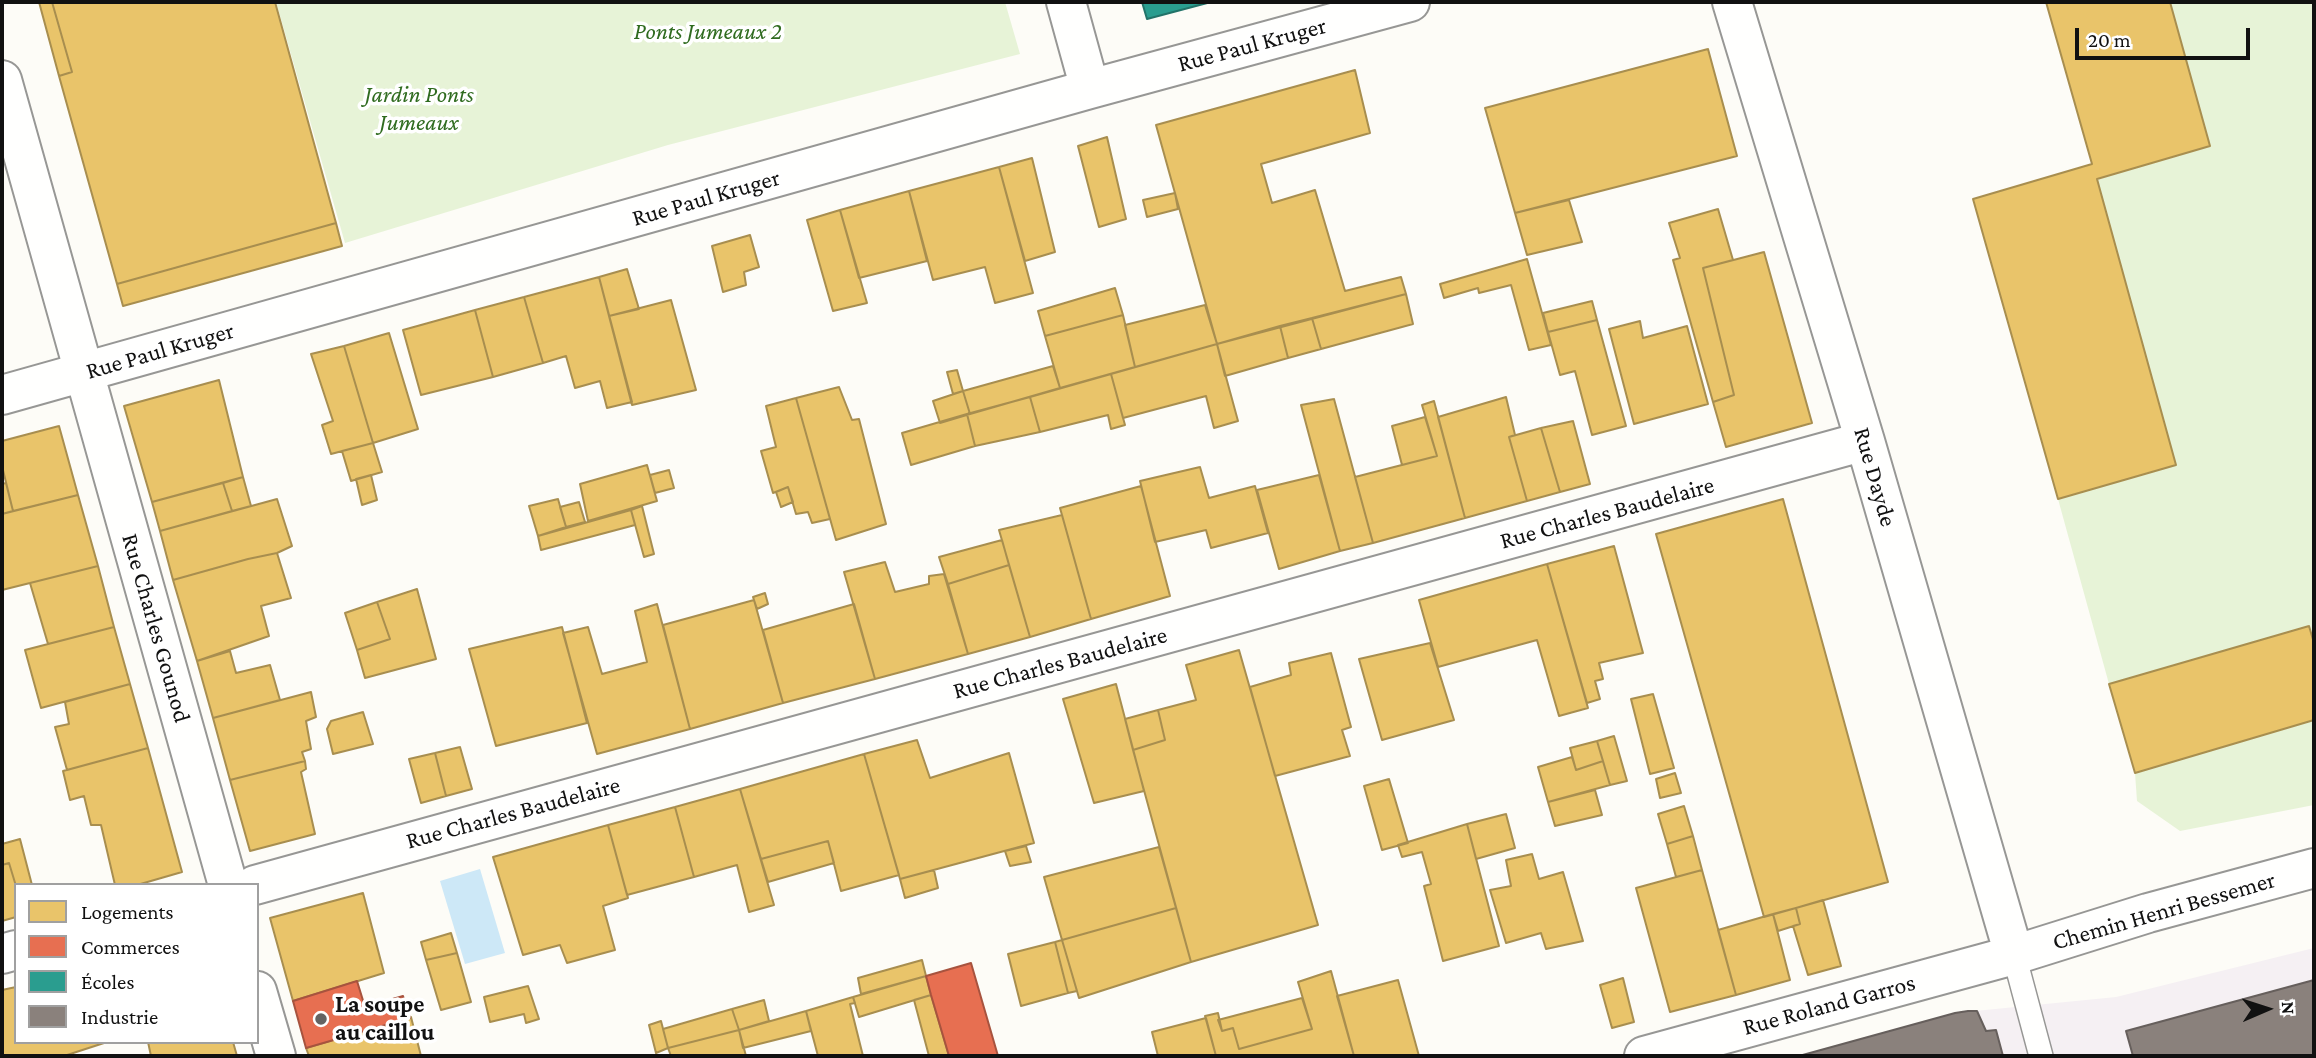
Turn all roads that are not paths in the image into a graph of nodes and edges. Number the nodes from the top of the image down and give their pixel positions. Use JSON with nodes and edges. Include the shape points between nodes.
{"nodes":[{"id":1,"x":1066,"y":2,"type":"edge"},
{"id":2,"x":1410,"y":2,"type":"edge"},
{"id":3,"x":1732,"y":2,"type":"edge"},
{"id":4,"x":2,"y":80,"type":"edge"},
{"id":5,"x":1090,"y":89,"type":"junction"},
{"id":6,"x":84,"y":372,"type":"junction"},
{"id":7,"x":2,"y":395,"type":"edge"},
{"id":8,"x":1865,"y":441,"type":"junction"},
{"id":9,"x":2314,"y":868,"type":"edge"},
{"id":10,"x":227,"y":883,"type":"edge"},
{"id":11,"x":259,"y":884,"type":"edge"},
{"id":12,"x":2014,"y":955,"type":"junction"},
{"id":13,"x":259,"y":998,"type":"edge"},
{"id":14,"x":276,"y":1056,"type":"edge"},
{"id":15,"x":1644,"y":1056,"type":"edge"},
{"id":16,"x":2040,"y":1056,"type":"edge"}],
"edges":[{"from":1,"to":5,"type":"street"},
{"from":2,"to":5,"type":"street","name":"Rue Paul Kruger"},
{"from":3,"to":8,"type":"street","name":"Rue Dayde"},
{"from":4,"to":6,"type":"street","name":"Rue Charles Gounod"},
{"from":5,"to":6,"type":"street","name":"Rue Paul Kruger"},
{"from":6,"to":7,"type":"street","name":"Rue Paul Kruger"},
{"from":6,"to":10,"type":"street","name":"Rue Charles Gounod"},
{"from":8,"to":11,"type":"street","name":"Rue Charles Baudelaire"},
{"from":8,"to":12,"type":"street","name":"Rue Dayde"},
{"from":9,"to":12,"type":"street","name":"Chemin Henri Bessemer"},
{"from":12,"to":15,"type":"street","name":"Rue Roland Garros"},
{"from":12,"to":16,"type":"lane"},
{"from":13,"to":14,"type":"street"}]}
